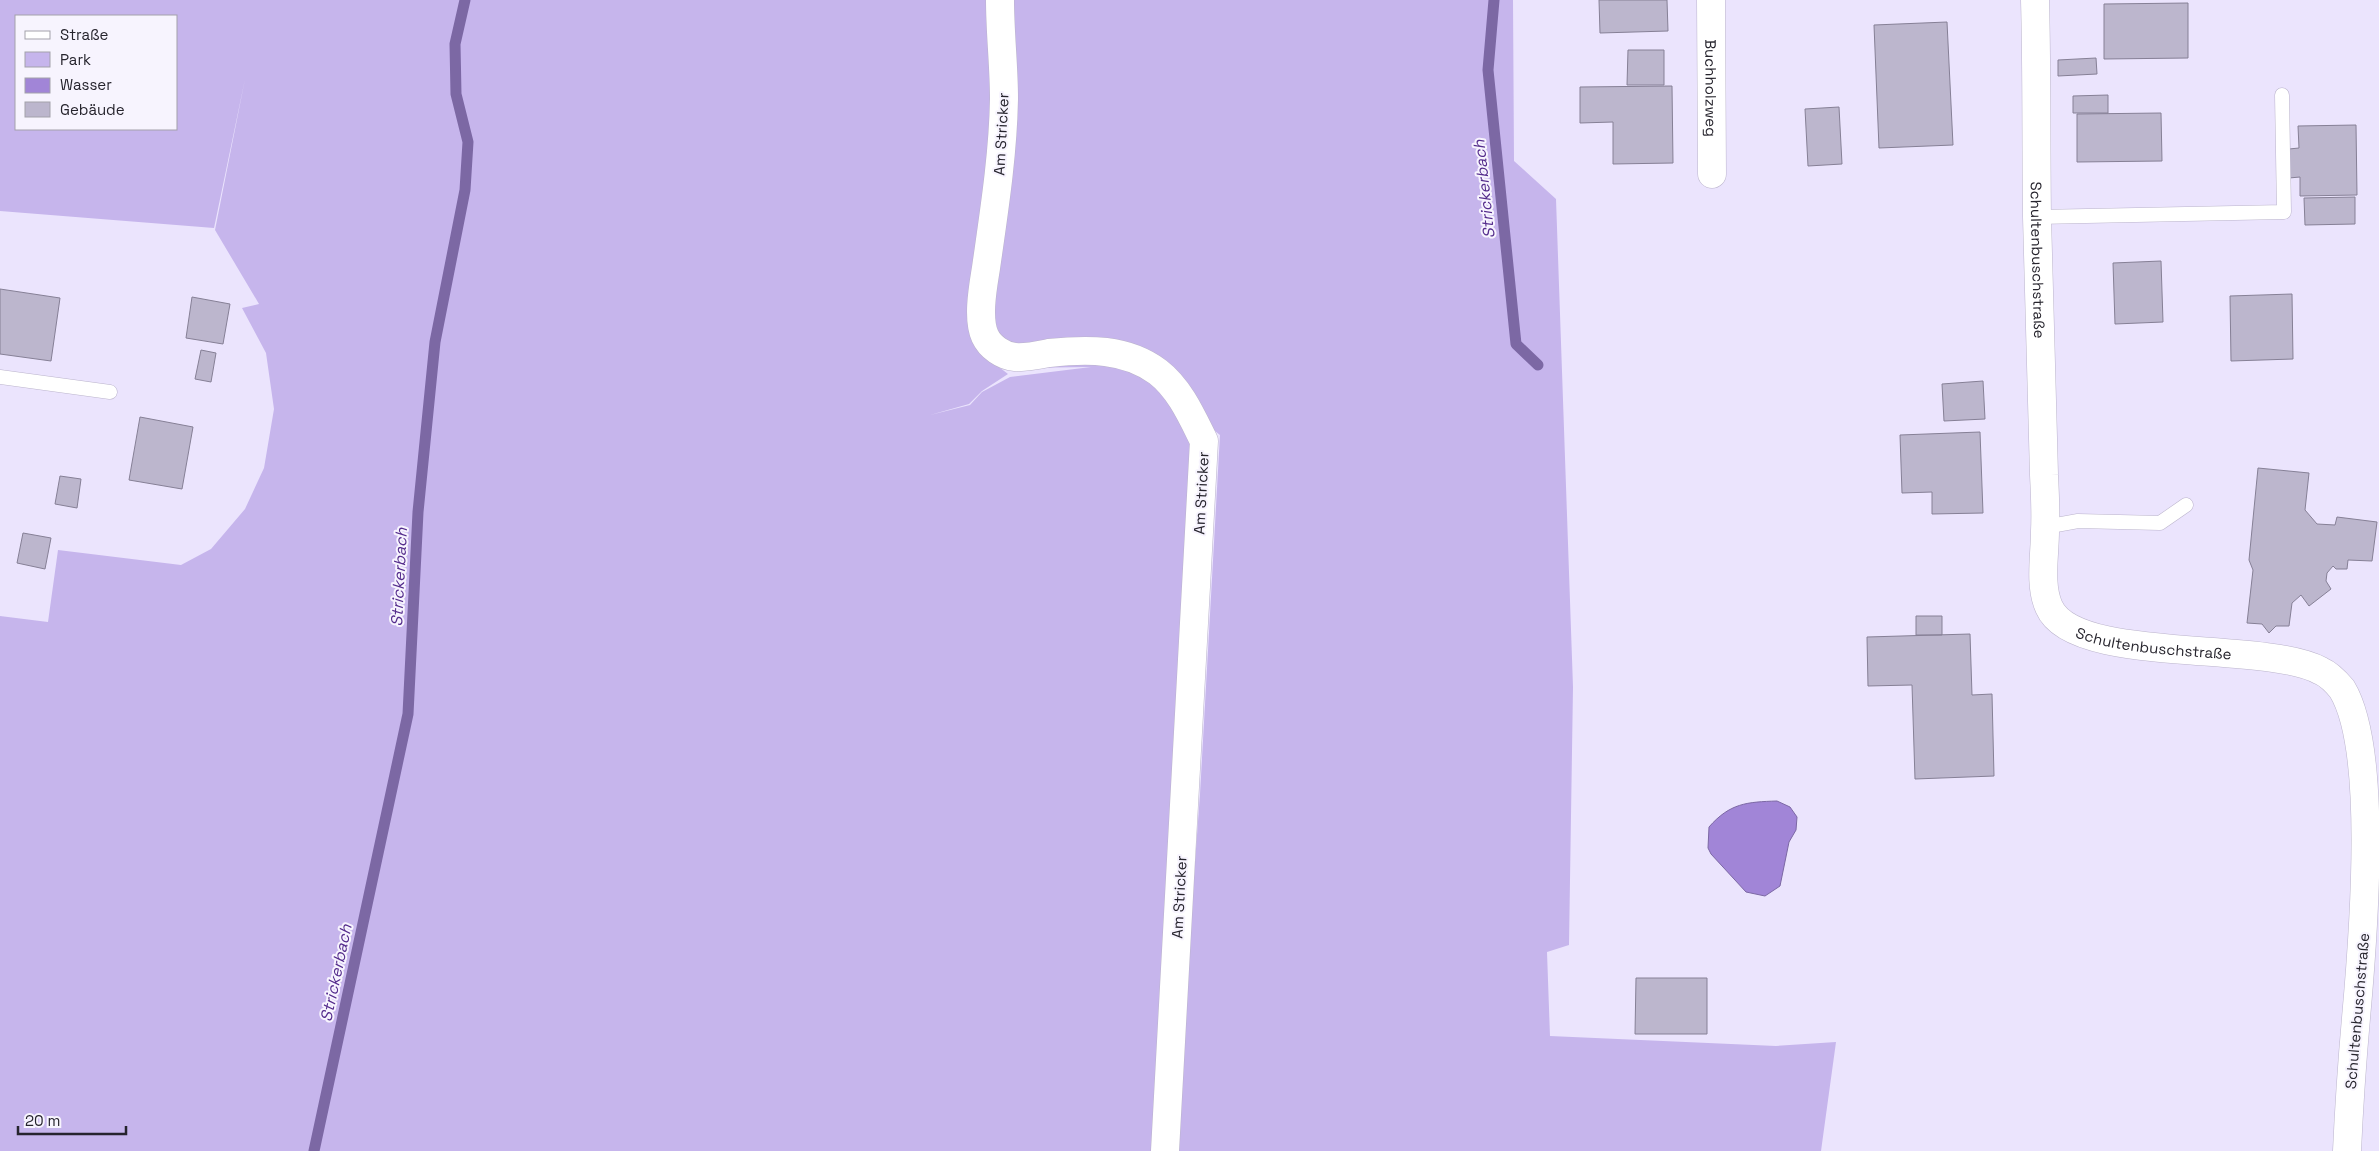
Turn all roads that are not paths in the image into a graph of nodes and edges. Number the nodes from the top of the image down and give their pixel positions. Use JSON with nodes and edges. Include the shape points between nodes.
{"nodes":[{"id":1,"x":1000,"y":0,"type":"edge"},
{"id":2,"x":1711,"y":0,"type":"edge"},
{"id":3,"x":2035,"y":0,"type":"edge"},
{"id":4,"x":2282,"y":95,"type":"dead end"},
{"id":5,"x":1712,"y":174,"type":"dead end"},
{"id":6,"x":2037,"y":218,"type":"junction"},
{"id":7,"x":0,"y":377,"type":"edge"},
{"id":8,"x":110,"y":392,"type":"dead end"},
{"id":9,"x":2186,"y":505,"type":"dead end"},
{"id":10,"x":2046,"y":527,"type":"junction"},
{"id":11,"x":1165,"y":1151,"type":"edge"},
{"id":12,"x":2347,"y":1151,"type":"edge"}],
"edges":[{"from":1,"to":11,"type":"street","name":"Am Stricker","via":[[1004,99],[998,183],[984,282],[982,319],[985,335],[992,346],[1015,357],[1070,351],[1130,356],[1148,365],[1170,383],[1204,441]]},
{"from":2,"to":5,"type":"street","name":"Buchholzweg"},
{"from":3,"to":6,"type":"street","name":"Schultenbuschstraße"},
{"from":4,"to":6,"type":"lane","via":[[2284,212]]},
{"from":6,"to":10,"type":"street","name":"Schultenbuschstraße"},
{"from":7,"to":8,"type":"lane"},
{"from":9,"to":10,"type":"lane","via":[[2160,523],[2078,521]]},
{"from":10,"to":12,"type":"street","name":"Schultenbuschstraße","via":[[2044,592],[2049,610],[2065,626],[2115,643],[2220,652],[2304,665],[2322,671],[2342,689],[2356,712],[2363,735],[2371,811]]}]}
